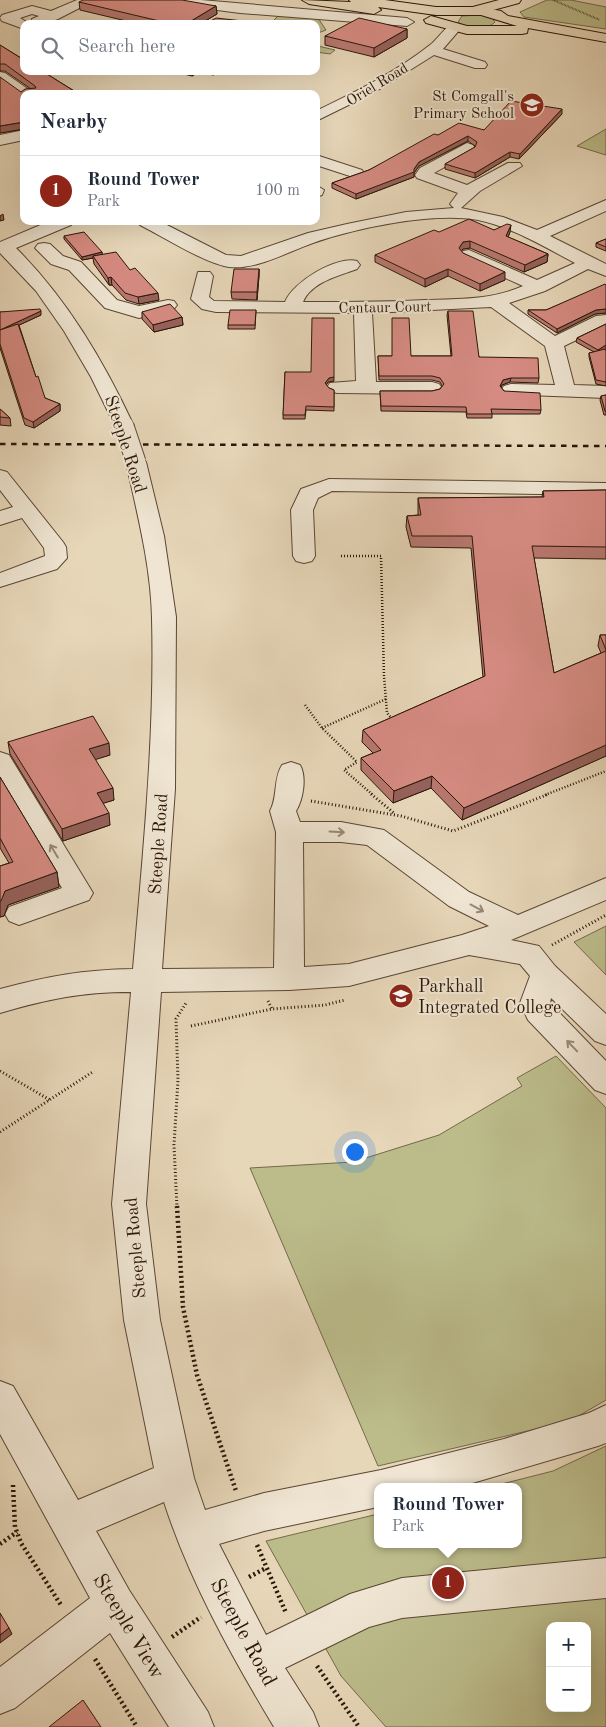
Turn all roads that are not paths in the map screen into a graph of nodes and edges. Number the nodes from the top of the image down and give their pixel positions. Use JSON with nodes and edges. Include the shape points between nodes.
{"nodes":[{"id":1,"x":88,"y":0,"type":"edge"},
{"id":2,"x":171,"y":0,"type":"edge"},
{"id":3,"x":309,"y":0,"type":"edge"},
{"id":4,"x":356,"y":0,"type":"edge"},
{"id":5,"x":386,"y":0,"type":"edge"},
{"id":6,"x":514,"y":0,"type":"edge"},
{"id":7,"x":521,"y":0,"type":"edge"},
{"id":8,"x":472,"y":11,"type":"junction"},
{"id":9,"x":53,"y":16,"type":"junction"},
{"id":10,"x":503,"y":18,"type":"junction"},
{"id":11,"x":43,"y":20,"type":"edge"},
{"id":12,"x":20,"y":23,"type":"edge"},
{"id":13,"x":453,"y":26,"type":"junction"},
{"id":14,"x":404,"y":27,"type":"edge"},
{"id":15,"x":489,"y":31,"type":"junction"},
{"id":16,"x":560,"y":31,"type":"junction"},
{"id":17,"x":606,"y":38,"type":"edge"},
{"id":18,"x":434,"y":49,"type":"junction"},
{"id":19,"x":480,"y":65,"type":"dead end"},
{"id":20,"x":4,"y":83,"type":"edge"},
{"id":21,"x":20,"y":90,"type":"edge"},
{"id":22,"x":320,"y":115,"type":"edge"},
{"id":23,"x":20,"y":136,"type":"edge"},
{"id":24,"x":0,"y":140,"type":"edge"},
{"id":25,"x":467,"y":148,"type":"dead end"},
{"id":26,"x":320,"y":161,"type":"edge"},
{"id":27,"x":514,"y":166,"type":"dead end"},
{"id":28,"x":356,"y":173,"type":"edge"},
{"id":29,"x":469,"y":191,"type":"junction"},
{"id":30,"x":606,"y":205,"type":"edge"},
{"id":31,"x":459,"y":212,"type":"junction"},
{"id":32,"x":56,"y":225,"type":"edge"},
{"id":33,"x":154,"y":225,"type":"edge"},
{"id":34,"x":535,"y":237,"type":"junction"},
{"id":35,"x":3,"y":248,"type":"edge"},
{"id":36,"x":44,"y":248,"type":"dead end"},
{"id":37,"x":468,"y":255,"type":"edge"},
{"id":38,"x":588,"y":263,"type":"junction"},
{"id":39,"x":351,"y":265,"type":"dead end"},
{"id":40,"x":606,"y":271,"type":"edge"},
{"id":41,"x":204,"y":276,"type":"dead end"},
{"id":42,"x":64,"y":283,"type":"junction"},
{"id":43,"x":539,"y":287,"type":"junction"},
{"id":44,"x":495,"y":301,"type":"junction"},
{"id":45,"x":168,"y":305,"type":"edge"},
{"id":46,"x":292,"y":308,"type":"junction"},
{"id":47,"x":363,"y":308,"type":"junction"},
{"id":48,"x":603,"y":320,"type":"dead end"},
{"id":49,"x":554,"y":344,"type":"junction"},
{"id":50,"x":337,"y":387,"type":"dead end"},
{"id":51,"x":366,"y":387,"type":"junction"},
{"id":52,"x":432,"y":388,"type":"dead end"},
{"id":53,"x":511,"y":390,"type":"edge"},
{"id":54,"x":566,"y":391,"type":"junction"},
{"id":55,"x":606,"y":392,"type":"edge"},
{"id":56,"x":0,"y":476,"type":"edge"},
{"id":57,"x":606,"y":489,"type":"edge"},
{"id":58,"x":26,"y":510,"type":"junction"},
{"id":59,"x":0,"y":518,"type":"edge"},
{"id":60,"x":304,"y":556,"type":"dead end"},
{"id":61,"x":0,"y":580,"type":"edge"},
{"id":62,"x":0,"y":762,"type":"edge"},
{"id":63,"x":291,"y":771,"type":"dead end"},
{"id":64,"x":289,"y":832,"type":"junction"},
{"id":65,"x":606,"y":870,"type":"edge"},
{"id":66,"x":606,"y":888,"type":"edge"},
{"id":67,"x":13,"y":917,"type":"edge"},
{"id":68,"x":525,"y":923,"type":"junction"},
{"id":69,"x":467,"y":945,"type":"junction"},
{"id":70,"x":537,"y":964,"type":"junction"},
{"id":71,"x":147,"y":979,"type":"junction"},
{"id":72,"x":289,"y":979,"type":"junction"},
{"id":73,"x":0,"y":1001,"type":"edge"},
{"id":74,"x":606,"y":1033,"type":"edge"},
{"id":75,"x":606,"y":1081,"type":"edge"},
{"id":76,"x":0,"y":1398,"type":"edge"},
{"id":77,"x":606,"y":1423,"type":"edge"},
{"id":78,"x":175,"y":1478,"type":"junction"},
{"id":79,"x":402,"y":1483,"type":"edge"},
{"id":80,"x":374,"y":1489,"type":"edge"},
{"id":81,"x":69,"y":1523,"type":"junction"},
{"id":82,"x":193,"y":1533,"type":"junction"},
{"id":83,"x":606,"y":1578,"type":"edge"},
{"id":84,"x":115,"y":1604,"type":"junction"},
{"id":85,"x":257,"y":1661,"type":"junction"},
{"id":86,"x":0,"y":1692,"type":"edge"},
{"id":87,"x":194,"y":1727,"type":"edge"},
{"id":88,"x":298,"y":1727,"type":"edge"}],
"edges":[{"from":1,"to":9,"type":"street"},
{"from":2,"to":14,"type":"street","via":[[236,14],[388,21]]},
{"from":3,"to":13,"type":"main road"},
{"from":4,"to":8,"type":"main road","via":[[436,12]]},
{"from":5,"to":8,"type":"main road"},
{"from":6,"to":8,"type":"main road"},
{"from":7,"to":10,"type":"main road"},
{"from":8,"to":10,"type":"main road"},
{"from":8,"to":13,"type":"main road","via":[[448,19]]},
{"from":9,"to":11,"type":"street"},
{"from":9,"to":12,"type":"street","via":[[32,10],[7,18]]},
{"from":10,"to":15,"type":"main road","via":[[504,25]]},
{"from":10,"to":16,"type":"main road"},
{"from":13,"to":15,"type":"main road"},
{"from":13,"to":18,"type":"street","name":"Oriel Road","via":[[452,35]]},
{"from":15,"to":16,"type":"main road"},
{"from":15,"to":18,"type":"street","name":"Oriel Road"},
{"from":16,"to":17,"type":"main road"},
{"from":18,"to":19,"type":"street"},
{"from":18,"to":22,"type":"street","name":"Oriel Road","via":[[387,80]]},
{"from":20,"to":21,"type":"street"},
{"from":23,"to":24,"type":"street"},
{"from":25,"to":29,"type":"street","via":[[423,175]]},
{"from":26,"to":28,"type":"street"},
{"from":27,"to":29,"type":"street"},
{"from":29,"to":31,"type":"street","via":[[459,200]]},
{"from":30,"to":34,"type":"street"},
{"from":31,"to":33,"type":"street","via":[[337,232],[232,262]]},
{"from":31,"to":34,"type":"street","via":[[492,218]]},
{"from":32,"to":35,"type":"street"},
{"from":34,"to":38,"type":"street"},
{"from":35,"to":42,"type":"street","name":"Steeple Road"},
{"from":36,"to":42,"type":"street","via":[[56,260],[75,266]]},
{"from":37,"to":43,"type":"street"},
{"from":38,"to":40,"type":"street"},
{"from":38,"to":43,"type":"street","name":"Centaur Court"},
{"from":39,"to":46,"type":"street","via":[[303,287]]},
{"from":41,"to":46,"type":"street","name":"Centaur Court","via":[[200,299],[208,305]]},
{"from":42,"to":45,"type":"street","via":[[111,304],[139,312]]},
{"from":42,"to":71,"type":"street","name":"Steeple Road","bridge":true,"via":[[82,342],[106,386],[136,462],[153,536],[164,617],[162,789]]},
{"from":43,"to":44,"type":"street","name":"Centaur Court"},
{"from":44,"to":47,"type":"street","name":"Centaur Court","via":[[450,306]]},
{"from":44,"to":49,"type":"street"},
{"from":46,"to":47,"type":"street","name":"Centaur Court"},
{"from":47,"to":51,"type":"street"},
{"from":48,"to":49,"type":"street"},
{"from":49,"to":54,"type":"street"},
{"from":50,"to":51,"type":"street"},
{"from":51,"to":52,"type":"street"},
{"from":53,"to":54,"type":"street"},
{"from":54,"to":55,"type":"street"},
{"from":56,"to":58,"type":"street"},
{"from":57,"to":60,"type":"street","via":[[328,485],[309,494],[302,510]]},
{"from":58,"to":59,"type":"street"},
{"from":58,"to":61,"type":"street","via":[[55,547],[56,558],[49,564]]},
{"from":67,"to":62,"type":"street","one_way":true,"via":[[79,893]]},
{"from":63,"to":64,"type":"street","via":[[288,801],[283,811]]},
{"from":64,"to":68,"type":"street","one_way":true,"via":[[341,832],[374,837],[459,899],[492,916]]},
{"from":64,"to":72,"type":"street"},
{"from":65,"to":68,"type":"street","via":[[538,902]]},
{"from":66,"to":68,"type":"street"},
{"from":68,"to":69,"type":"street"},
{"from":68,"to":70,"type":"street"},
{"from":69,"to":70,"type":"street"},
{"from":69,"to":72,"type":"street","via":[[349,976]]},
{"from":70,"to":74,"type":"street"},
{"from":75,"to":70,"type":"street","one_way":true,"via":[[539,1012],[535,1004]]},
{"from":71,"to":72,"type":"street"},
{"from":71,"to":73,"type":"street","via":[[49,987]]},
{"from":71,"to":78,"type":"street","name":"Steeple Road","via":[[128,1204],[142,1320]]},
{"from":76,"to":81,"type":"street"},
{"from":77,"to":79,"type":"street","via":[[504,1457]]},
{"from":78,"to":81,"type":"street"},
{"from":78,"to":82,"type":"street","name":"Steeple Road"},
{"from":80,"to":82,"type":"street","via":[[264,1512]]},
{"from":81,"to":84,"type":"street","name":"Steeple View"},
{"from":82,"to":85,"type":"street","name":"Steeple Road"},
{"from":83,"to":85,"type":"street","via":[[402,1598],[364,1608]]},
{"from":84,"to":86,"type":"street"},
{"from":84,"to":87,"type":"street","name":"Steeple View"},
{"from":85,"to":88,"type":"street","name":"Steeple Road"}]}
